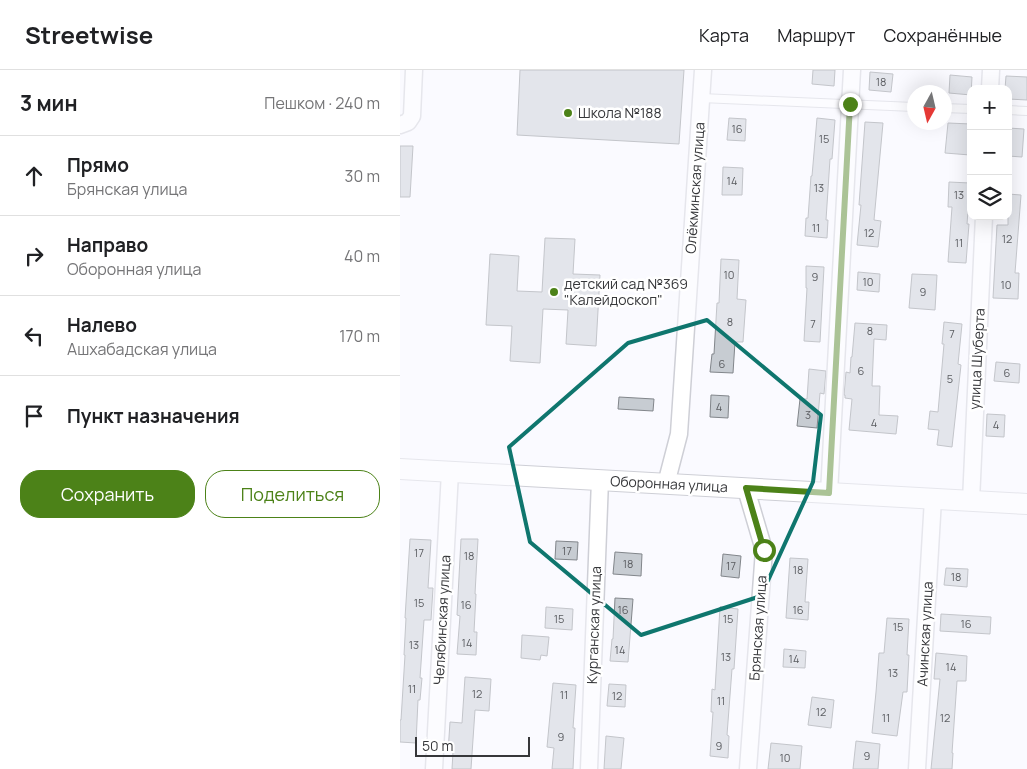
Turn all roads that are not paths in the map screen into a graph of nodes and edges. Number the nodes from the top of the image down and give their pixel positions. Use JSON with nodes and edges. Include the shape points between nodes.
{"nodes":[{"id":1,"x":414,"y":70,"type":"edge"},
{"id":2,"x":703,"y":70,"type":"edge"},
{"id":3,"x":852,"y":70,"type":"edge"},
{"id":4,"x":991,"y":70,"type":"edge"},
{"id":5,"x":990,"y":85,"type":"edge"},
{"id":6,"x":701,"y":98,"type":"junction"},
{"id":7,"x":850,"y":104,"type":"junction"},
{"id":8,"x":907,"y":107,"type":"edge"},
{"id":9,"x":952,"y":108,"type":"edge"},
{"id":10,"x":967,"y":109,"type":"edge"},
{"id":11,"x":1012,"y":110,"type":"edge"},
{"id":12,"x":1027,"y":111,"type":"edge"},
{"id":13,"x":400,"y":125,"type":"edge"},
{"id":14,"x":984,"y":220,"type":"edge"},
{"id":15,"x":400,"y":469,"type":"edge"},
{"id":16,"x":450,"y":472,"type":"junction"},
{"id":17,"x":600,"y":480,"type":"junction"},
{"id":18,"x":666,"y":484,"type":"junction"},
{"id":19,"x":746,"y":488,"type":"junction"},
{"id":20,"x":829,"y":493,"type":"junction"},
{"id":21,"x":933,"y":499,"type":"junction"},
{"id":22,"x":971,"y":501,"type":"junction"},
{"id":23,"x":1027,"y":504,"type":"edge"},
{"id":24,"x":434,"y":769,"type":"edge"},
{"id":25,"x":588,"y":769,"type":"edge"},
{"id":26,"x":748,"y":769,"type":"edge"},
{"id":27,"x":917,"y":769,"type":"edge"}],
"edges":[{"from":1,"to":13,"type":"street","via":[[412,116]]},
{"from":2,"to":6,"type":"street","name":"Олёкминская улица"},
{"from":3,"to":7,"type":"street"},
{"from":4,"to":5,"type":"street"},
{"from":6,"to":7,"type":"lane"},
{"from":6,"to":18,"type":"street","name":"Олёкминская улица","via":[[679,434]]},
{"from":7,"to":8,"type":"lane"},
{"from":7,"to":20,"type":"street"},
{"from":9,"to":10,"type":"lane"},
{"from":11,"to":12,"type":"lane"},
{"from":14,"to":22,"type":"street","name":"улица Шуберта"},
{"from":15,"to":16,"type":"street","name":"Оборонная улица"},
{"from":16,"to":17,"type":"street","name":"Оборонная улица"},
{"from":16,"to":24,"type":"street","name":"Челябинская улица"},
{"from":17,"to":18,"type":"street","name":"Оборонная улица"},
{"from":17,"to":25,"type":"street","name":"Курганская улица"},
{"from":18,"to":19,"type":"street","name":"Оборонная улица"},
{"from":19,"to":20,"type":"street","name":"Оборонная улица"},
{"from":19,"to":26,"type":"street","name":"Брянская улица","via":[[764,550]]},
{"from":20,"to":21,"type":"street","name":"Оборонная улица"},
{"from":21,"to":22,"type":"street","name":"Оборонная улица"},
{"from":21,"to":27,"type":"street","name":"Ачинская улица"},
{"from":22,"to":23,"type":"street","name":"Оборонная улица"}]}
